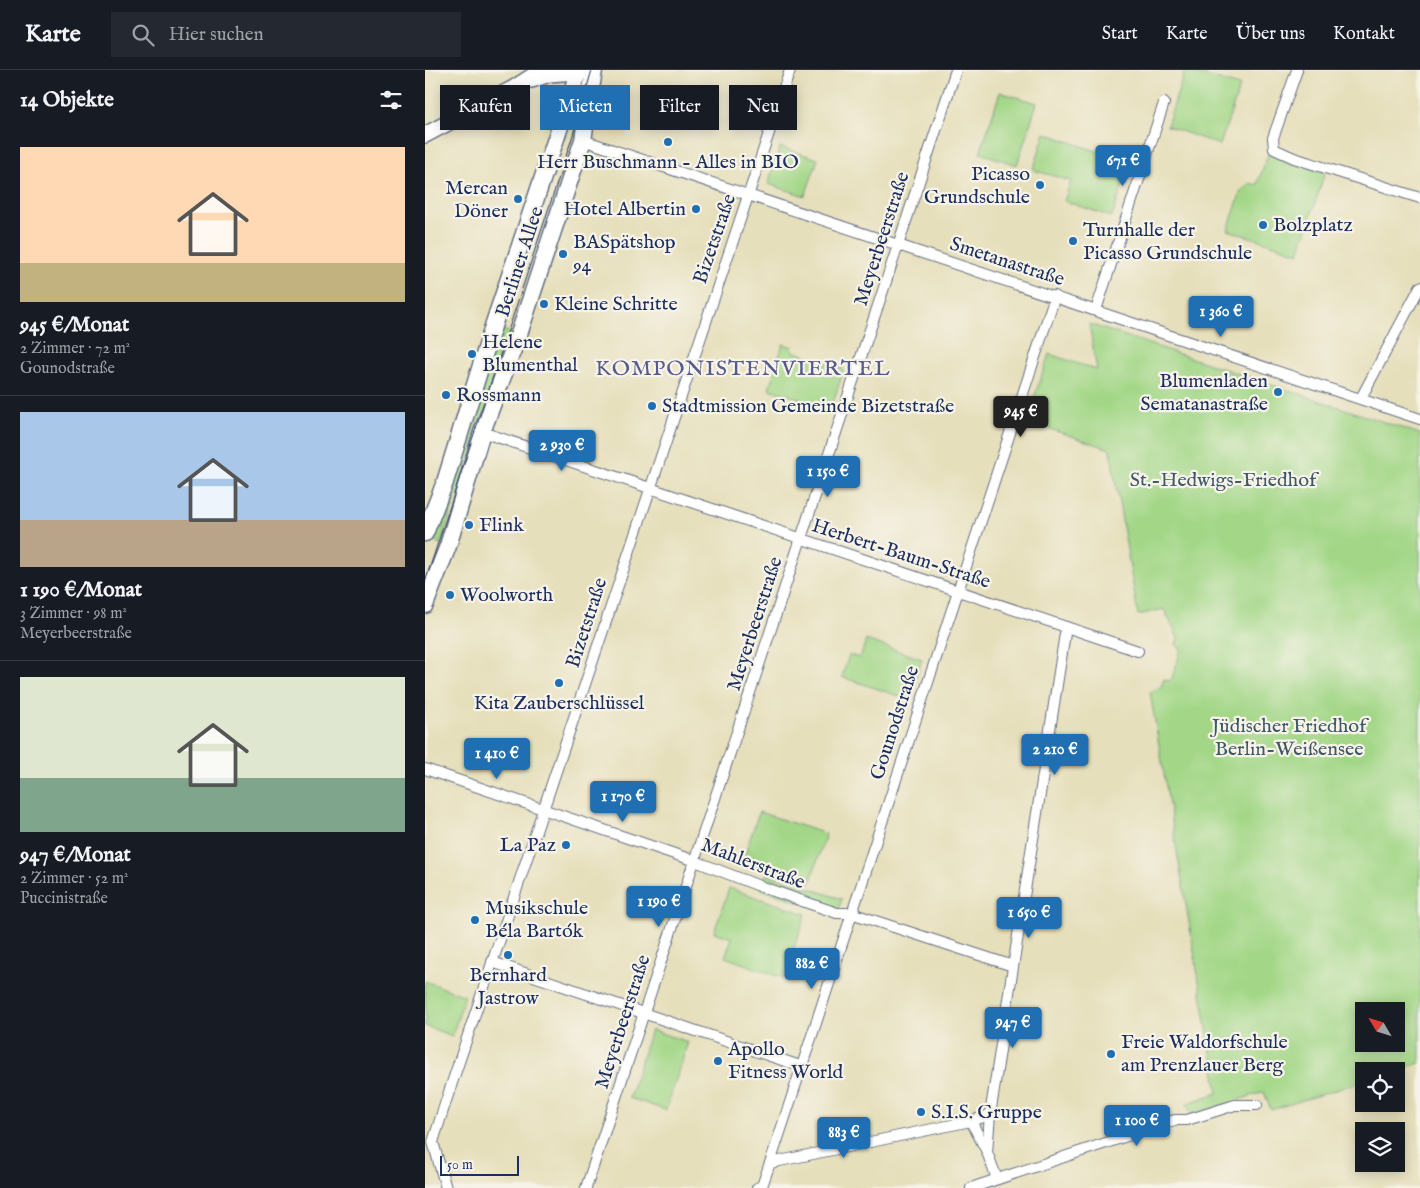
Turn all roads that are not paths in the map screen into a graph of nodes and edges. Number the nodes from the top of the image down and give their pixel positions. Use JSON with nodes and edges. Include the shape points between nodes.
{"nodes":[{"id":1,"x":542,"y":70,"type":"edge"},
{"id":2,"x":790,"y":70,"type":"edge"},
{"id":3,"x":956,"y":70,"type":"edge"},
{"id":4,"x":1297,"y":70,"type":"edge"},
{"id":5,"x":586,"y":71,"type":"edge"},
{"id":6,"x":525,"y":81,"type":"junction"},
{"id":7,"x":1164,"y":103,"type":"dead end"},
{"id":8,"x":425,"y":135,"type":"edge"},
{"id":9,"x":583,"y":140,"type":"junction"},
{"id":10,"x":749,"y":194,"type":"junction"},
{"id":11,"x":1420,"y":198,"type":"edge"},
{"id":12,"x":899,"y":244,"type":"junction"},
{"id":13,"x":1420,"y":287,"type":"edge"},
{"id":14,"x":1055,"y":296,"type":"junction"},
{"id":15,"x":1096,"y":310,"type":"junction"},
{"id":16,"x":1361,"y":398,"type":"junction"},
{"id":17,"x":1420,"y":419,"type":"edge"},
{"id":18,"x":482,"y":432,"type":"junction"},
{"id":19,"x":650,"y":488,"type":"junction"},
{"id":20,"x":425,"y":533,"type":"edge"},
{"id":21,"x":801,"y":539,"type":"junction"},
{"id":22,"x":957,"y":592,"type":"junction"},
{"id":23,"x":425,"y":605,"type":"edge"},
{"id":24,"x":1066,"y":627,"type":"junction"},
{"id":25,"x":1138,"y":651,"type":"dead end"},
{"id":26,"x":425,"y":769,"type":"edge"},
{"id":27,"x":543,"y":809,"type":"junction"},
{"id":28,"x":695,"y":861,"type":"junction"},
{"id":29,"x":851,"y":913,"type":"junction"},
{"id":30,"x":492,"y":962,"type":"junction"},
{"id":31,"x":1013,"y":966,"type":"junction"},
{"id":32,"x":644,"y":1014,"type":"junction"},
{"id":33,"x":800,"y":1066,"type":"junction"},
{"id":34,"x":1257,"y":1105,"type":"dead end"},
{"id":35,"x":990,"y":1115,"type":"junction"},
{"id":36,"x":971,"y":1121,"type":"junction"},
{"id":37,"x":430,"y":1151,"type":"edge"},
{"id":38,"x":987,"y":1152,"type":"junction"},
{"id":39,"x":770,"y":1162,"type":"junction"},
{"id":40,"x":997,"y":1179,"type":"junction"},
{"id":41,"x":446,"y":1188,"type":"edge"},
{"id":42,"x":586,"y":1188,"type":"edge"},
{"id":43,"x":757,"y":1188,"type":"edge"},
{"id":44,"x":971,"y":1188,"type":"edge"}],
"edges":[{"from":1,"to":6,"type":"street"},
{"from":2,"to":10,"type":"street","name":"Bizetstraße"},
{"from":3,"to":12,"type":"street","name":"Meyerbeerstraße"},
{"from":4,"to":11,"type":"street","via":[[1273,138],[1274,149]]},
{"from":5,"to":6,"type":"street","via":[[550,74]]},
{"from":5,"to":9,"type":"main road","name":"Berliner Allee"},
{"from":5,"to":20,"type":"main road","name":"Berliner Allee","via":[[494,323],[445,482]]},
{"from":6,"to":8,"type":"street"},
{"from":7,"to":15,"type":"street"},
{"from":9,"to":10,"type":"street","name":"Smetanastraße"},
{"from":9,"to":18,"type":"main road","name":"Berliner Allee"},
{"from":10,"to":12,"type":"street","name":"Smetanastraße"},
{"from":10,"to":19,"type":"street","name":"Bizetstraße"},
{"from":12,"to":14,"type":"street","name":"Smetanastraße"},
{"from":12,"to":21,"type":"street","name":"Meyerbeerstraße"},
{"from":13,"to":16,"type":"street"},
{"from":14,"to":15,"type":"street","name":"Smetanastraße"},
{"from":14,"to":22,"type":"street","name":"Gounodstraße"},
{"from":15,"to":16,"type":"street","name":"Smetanastraße"},
{"from":16,"to":17,"type":"street","name":"Smetanastraße"},
{"from":18,"to":19,"type":"street","name":"Herbert-Baum-Straße"},
{"from":18,"to":23,"type":"main road","name":"Berliner Allee","via":[[451,537]]},
{"from":19,"to":21,"type":"street","name":"Herbert-Baum-Straße"},
{"from":19,"to":27,"type":"street","name":"Bizetstraße"},
{"from":21,"to":22,"type":"street","name":"Herbert-Baum-Straße"},
{"from":21,"to":28,"type":"street","name":"Meyerbeerstraße"},
{"from":22,"to":24,"type":"street","name":"Herbert-Baum-Straße"},
{"from":22,"to":29,"type":"street","name":"Gounodstraße"},
{"from":24,"to":25,"type":"street","name":"Herbert-Baum-Straße"},
{"from":24,"to":31,"type":"street"},
{"from":26,"to":27,"type":"street","name":"Mahlerstraße"},
{"from":27,"to":28,"type":"street","name":"Mahlerstraße"},
{"from":27,"to":30,"type":"street","name":"Bizetstraße"},
{"from":28,"to":29,"type":"street","name":"Mahlerstraße","via":[[840,914]]},
{"from":28,"to":32,"type":"street","name":"Meyerbeerstraße"},
{"from":29,"to":31,"type":"street","name":"Mahlerstraße"},
{"from":29,"to":33,"type":"street","name":"Gounodstraße"},
{"from":30,"to":32,"type":"street"},
{"from":30,"to":37,"type":"street","name":"Bizetstraße"},
{"from":31,"to":35,"type":"street"},
{"from":32,"to":33,"type":"street"},
{"from":32,"to":42,"type":"street","name":"Meyerbeerstraße"},
{"from":33,"to":39,"type":"street","name":"Gounodstraße"},
{"from":34,"to":40,"type":"street","via":[[1235,1105],[1187,1120],[1175,1120]]},
{"from":35,"to":36,"type":"street"},
{"from":35,"to":38,"type":"street"},
{"from":36,"to":38,"type":"street"},
{"from":36,"to":39,"type":"street"},
{"from":37,"to":41,"type":"street","name":"Bizetstraße"},
{"from":38,"to":40,"type":"street"},
{"from":39,"to":43,"type":"street","name":"Gounodstraße","via":[[762,1186]]},
{"from":40,"to":44,"type":"street"}]}
